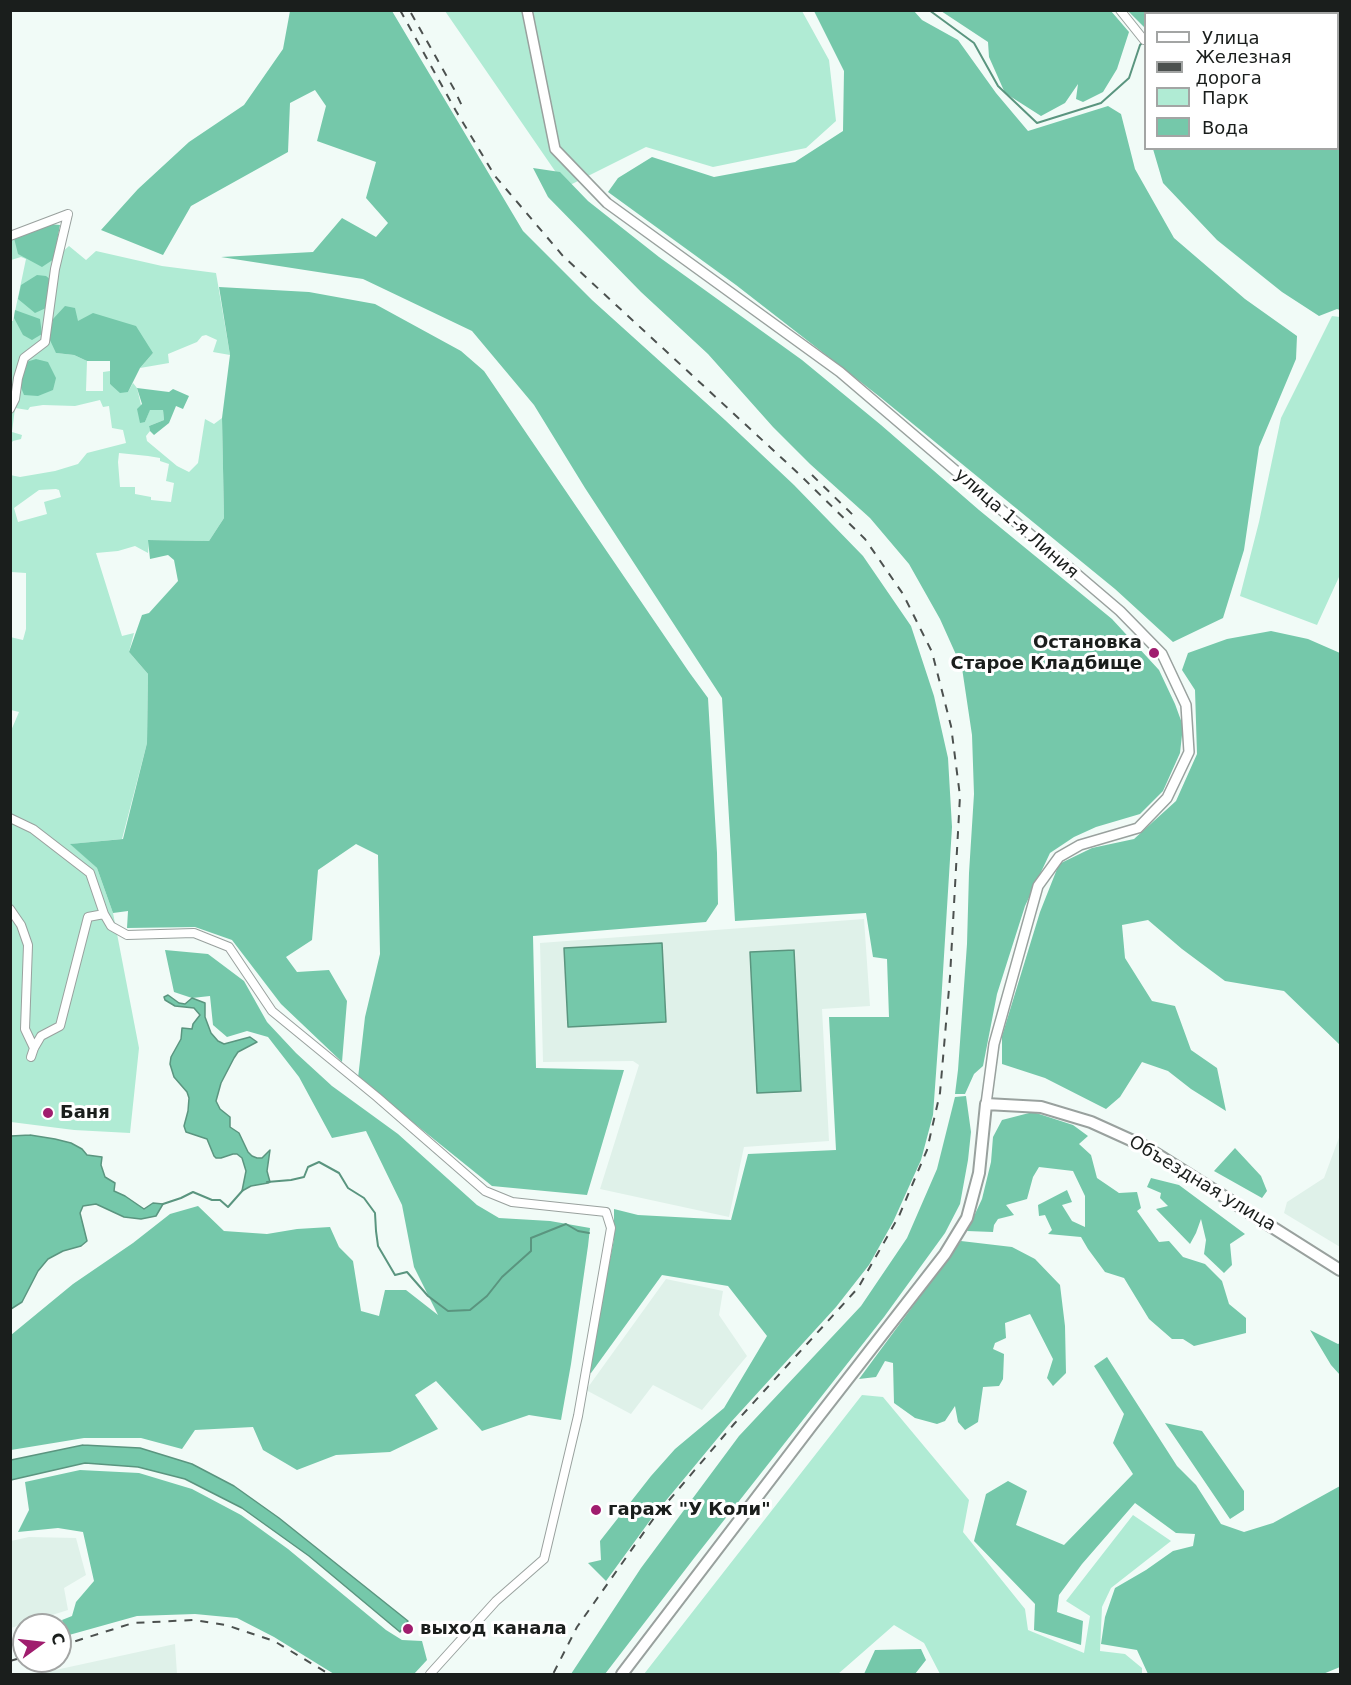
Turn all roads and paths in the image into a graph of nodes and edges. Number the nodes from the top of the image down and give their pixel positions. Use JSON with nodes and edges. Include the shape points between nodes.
{"nodes":[{"id":1,"x":527,"y":10,"type":"edge"},
{"id":2,"x":1120,"y":10,"type":"edge"},
{"id":3,"x":1144,"y":40,"type":"edge"},
{"id":4,"x":10,"y":236,"type":"edge"},
{"id":5,"x":10,"y":409,"type":"edge"},
{"id":6,"x":10,"y":818,"type":"edge"},
{"id":7,"x":10,"y":909,"type":"edge"},
{"id":8,"x":104,"y":914,"type":"junction"},
{"id":9,"x":34,"y":1048,"type":"junction"},
{"id":10,"x":31,"y":1057,"type":"dead end"},
{"id":11,"x":986,"y":1104,"type":"junction"},
{"id":12,"x":1341,"y":1270,"type":"edge"},
{"id":13,"x":430,"y":1674,"type":"edge"},
{"id":14,"x":622,"y":1674,"type":"edge"}],
"edges":[{"from":1,"to":11,"type":"street","name":"улица 1-я Линия","via":[[555,149],[607,203],[840,372],[1120,611],[1162,654],[1186,705],[1189,753],[1167,798],[1138,828],[1080,845],[1059,856],[1038,886],[994,1044]]},
{"from":2,"to":3,"type":"street"},
{"from":4,"to":5,"type":"street","via":[[68,214],[55,269],[45,342],[24,358]]},
{"from":6,"to":8,"type":"street","via":[[33,829],[90,873]]},
{"from":7,"to":9,"type":"street","via":[[28,945],[25,1029]]},
{"from":8,"to":9,"type":"street","via":[[88,917],[60,1026],[41,1036]]},
{"from":8,"to":13,"type":"street","via":[[111,926],[127,934],[194,933],[229,947],[272,1011],[485,1191],[512,1202],[606,1212],[611,1228],[578,1416],[544,1558],[496,1601]]},
{"from":9,"to":10,"type":"street"},
{"from":11,"to":12,"type":"main road","name":"Объездная улица","via":[[1041,1107],[1091,1122],[1133,1141]]},
{"from":11,"to":14,"type":"main road","via":[[979,1173],[967,1218],[945,1254]]}]}
